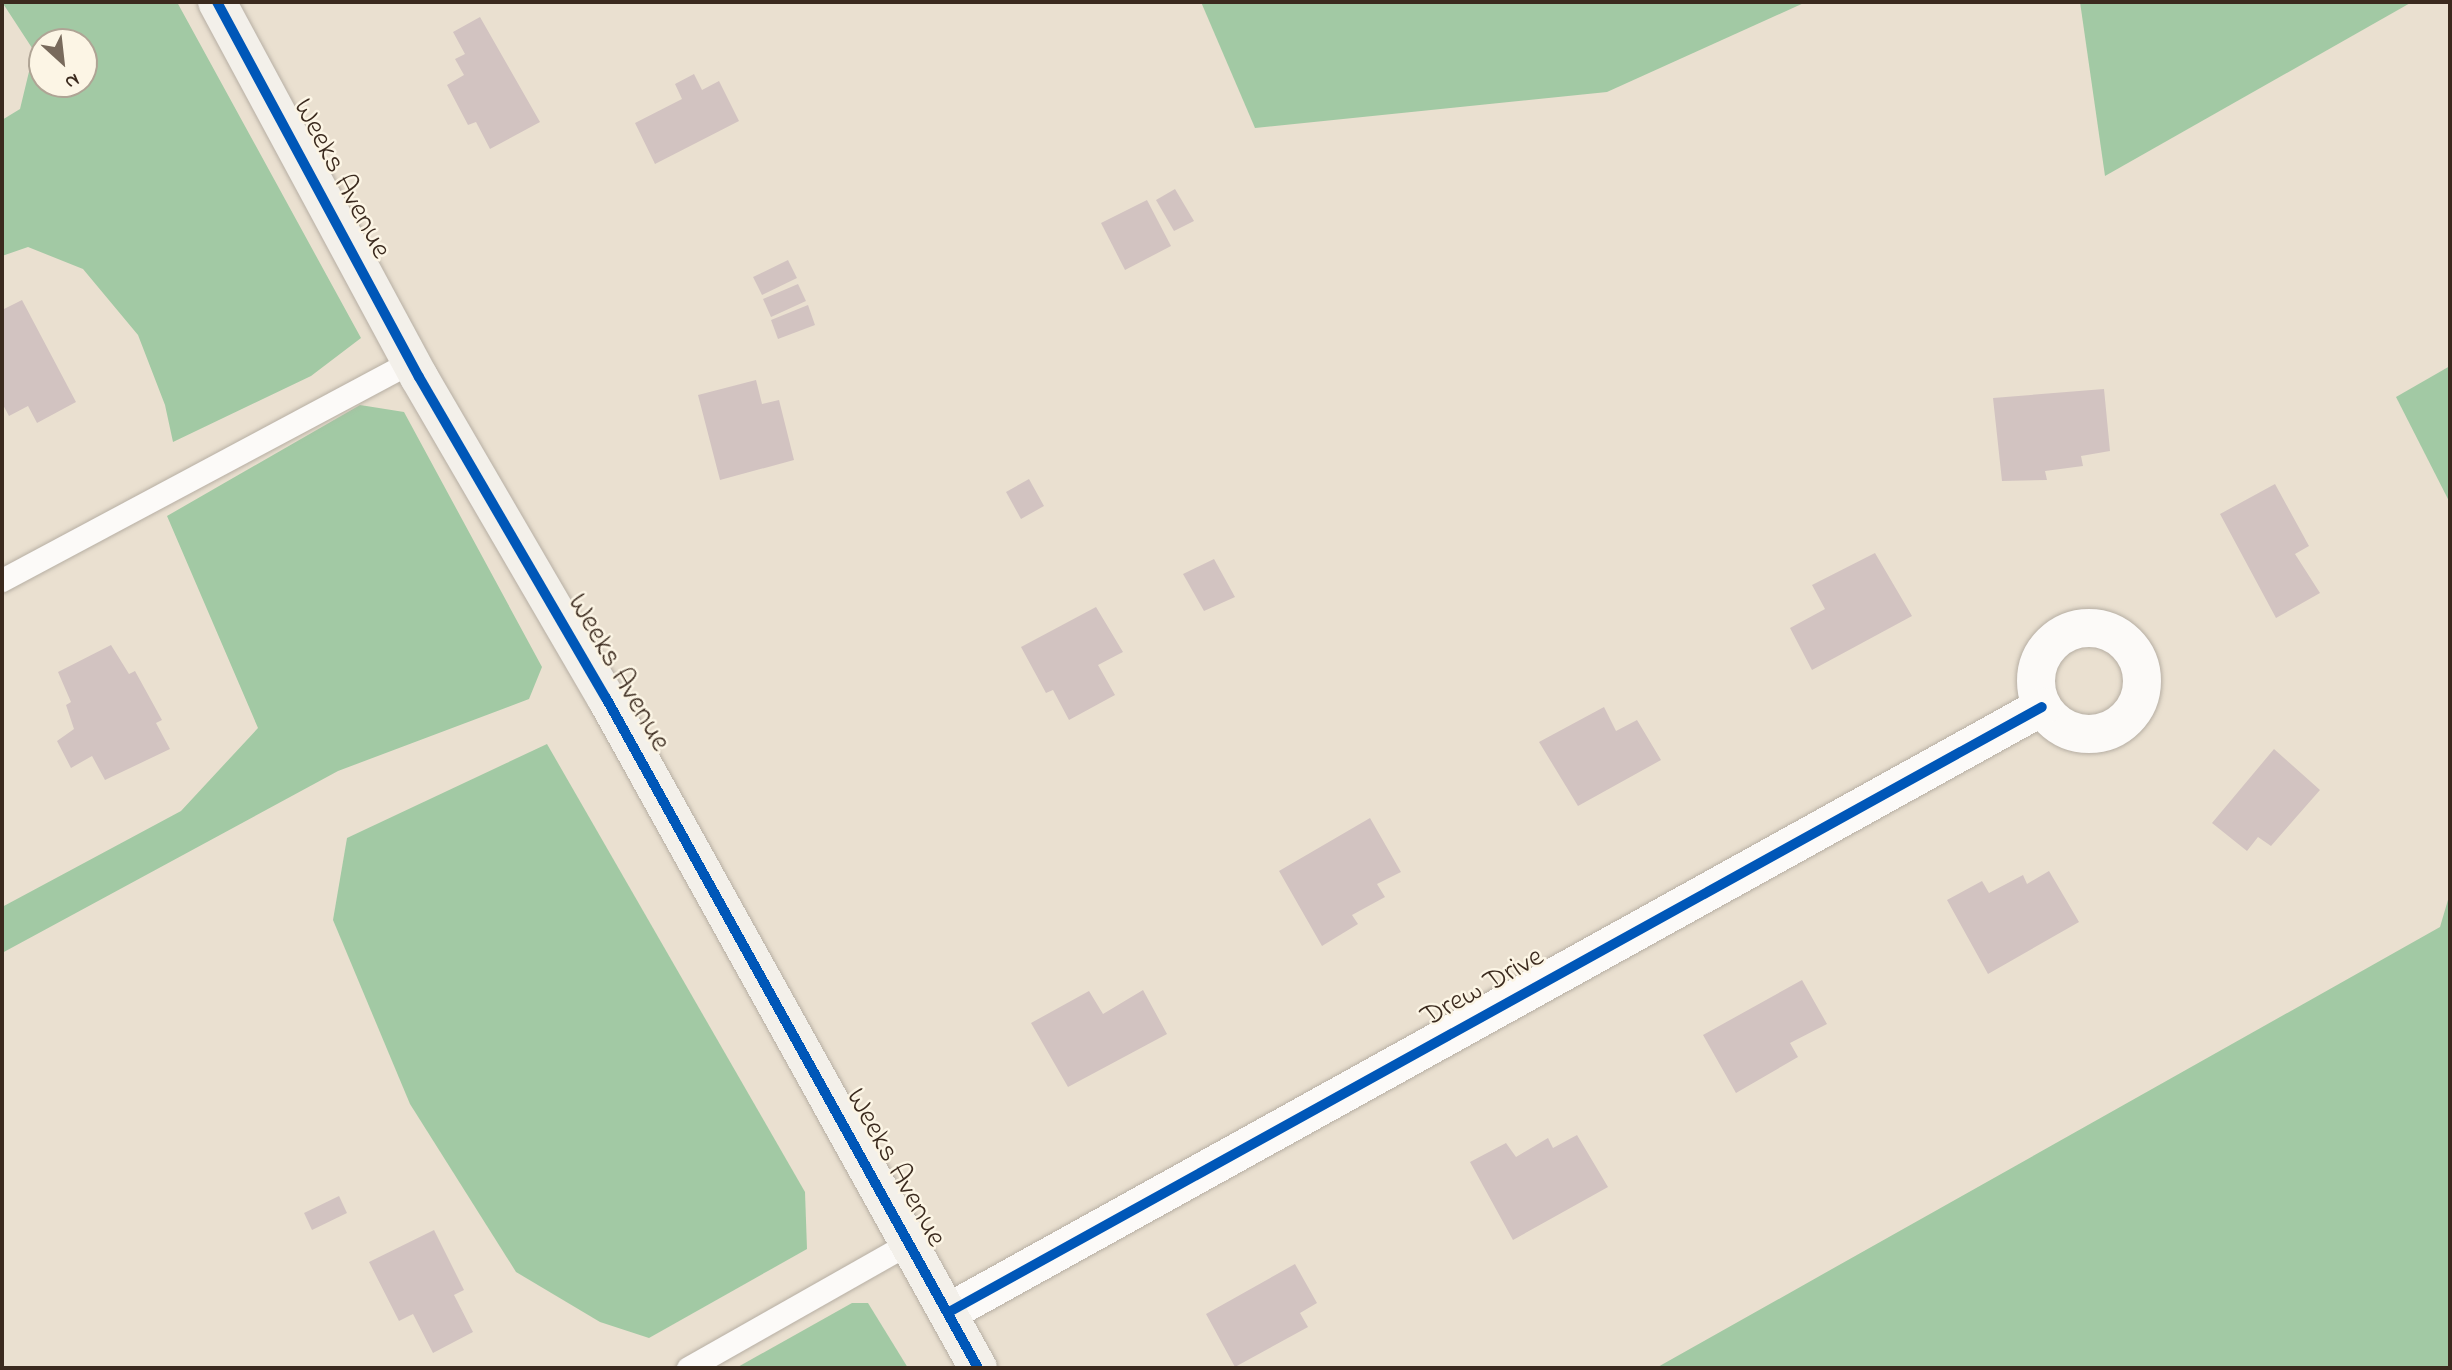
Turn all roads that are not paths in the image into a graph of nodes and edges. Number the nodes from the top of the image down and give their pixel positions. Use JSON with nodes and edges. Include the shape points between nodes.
{"nodes":[{"id":1,"x":218,"y":2,"type":"edge"},
{"id":2,"x":411,"y":362,"type":"junction"},
{"id":3,"x":2,"y":580,"type":"edge"},
{"id":4,"x":2042,"y":706,"type":"dead end"},
{"id":5,"x":909,"y":1243,"type":"junction"},
{"id":6,"x":948,"y":1312,"type":"junction"},
{"id":7,"x":688,"y":1368,"type":"edge"},
{"id":8,"x":978,"y":1368,"type":"edge"}],
"edges":[{"from":1,"to":2,"type":"street","name":"Weeks Avenue"},
{"from":2,"to":3,"type":"lane"},
{"from":2,"to":5,"type":"street","name":"Weeks Avenue","via":[[606,698]]},
{"from":4,"to":6,"type":"street","name":"Drew Drive"},
{"from":5,"to":6,"type":"street","name":"Weeks Avenue"},
{"from":5,"to":7,"type":"lane"},
{"from":6,"to":8,"type":"street","name":"Weeks Avenue"}]}
